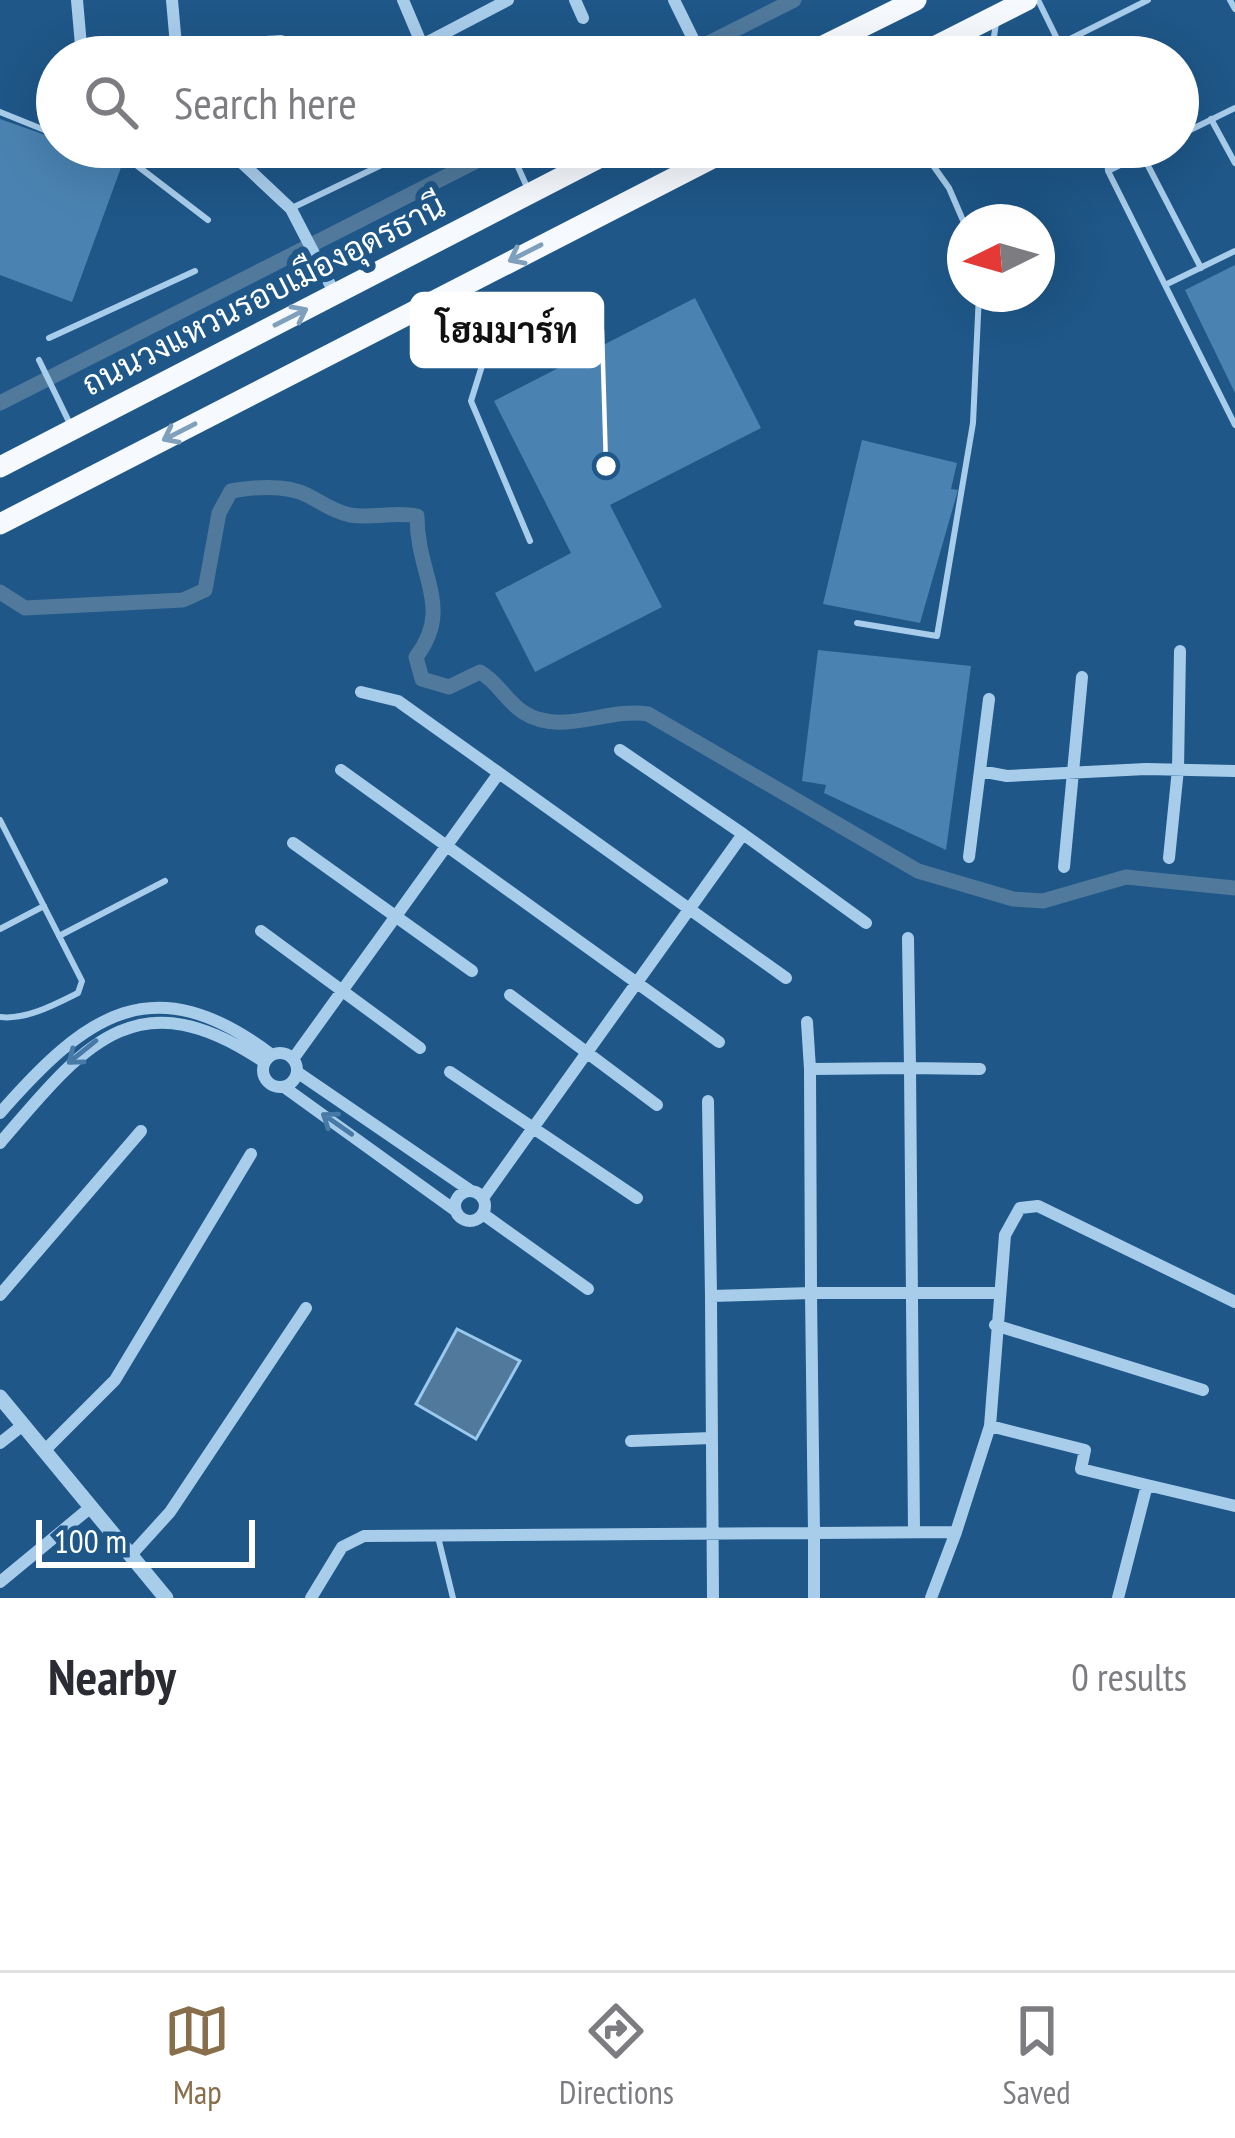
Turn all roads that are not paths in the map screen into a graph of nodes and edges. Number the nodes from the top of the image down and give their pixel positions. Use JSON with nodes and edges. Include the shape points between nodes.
{"nodes":[{"id":1,"x":77,"y":0,"type":"edge"},
{"id":2,"x":172,"y":0,"type":"edge"},
{"id":3,"x":403,"y":0,"type":"edge"},
{"id":4,"x":574,"y":0,"type":"edge"},
{"id":5,"x":674,"y":0,"type":"edge"},
{"id":6,"x":916,"y":0,"type":"edge"},
{"id":7,"x":1027,"y":0,"type":"edge"},
{"id":8,"x":1038,"y":0,"type":"edge"},
{"id":9,"x":1148,"y":0,"type":"edge"},
{"id":10,"x":1230,"y":0,"type":"edge"},
{"id":11,"x":500,"y":2,"type":"edge"},
{"id":12,"x":1235,"y":9,"type":"edge"},
{"id":13,"x":999,"y":14,"type":"junction"},
{"id":14,"x":584,"y":19,"type":"dead end"},
{"id":15,"x":80,"y":36,"type":"edge"},
{"id":16,"x":175,"y":36,"type":"edge"},
{"id":17,"x":418,"y":36,"type":"edge"},
{"id":18,"x":438,"y":36,"type":"edge"},
{"id":19,"x":692,"y":36,"type":"edge"},
{"id":20,"x":843,"y":36,"type":"edge"},
{"id":21,"x":956,"y":36,"type":"edge"},
{"id":22,"x":995,"y":36,"type":"edge"},
{"id":23,"x":1056,"y":36,"type":"edge"},
{"id":24,"x":1076,"y":36,"type":"edge"},
{"id":25,"x":1235,"y":108,"type":"edge"},
{"id":26,"x":0,"y":112,"type":"edge"},
{"id":27,"x":1211,"y":119,"type":"junction"},
{"id":28,"x":1199,"y":125,"type":"edge"},
{"id":29,"x":36,"y":127,"type":"edge"},
{"id":30,"x":1235,"y":163,"type":"edge"},
{"id":31,"x":140,"y":168,"type":"edge"},
{"id":32,"x":247,"y":168,"type":"edge"},
{"id":33,"x":376,"y":168,"type":"edge"},
{"id":34,"x":518,"y":168,"type":"edge"},
{"id":35,"x":566,"y":168,"type":"edge"},
{"id":36,"x":693,"y":168,"type":"edge"},
{"id":37,"x":933,"y":168,"type":"edge"},
{"id":38,"x":1108,"y":168,"type":"edge"},
{"id":39,"x":1114,"y":168,"type":"edge"},
{"id":40,"x":1149,"y":168,"type":"edge"},
{"id":41,"x":1108,"y":171,"type":"junction"},
{"id":42,"x":525,"y":184,"type":"junction"},
{"id":43,"x":953,"y":204,"type":"edge"},
{"id":44,"x":291,"y":209,"type":"junction"},
{"id":45,"x":208,"y":220,"type":"dead end"},
{"id":46,"x":1235,"y":251,"type":"edge"},
{"id":47,"x":1201,"y":268,"type":"junction"},
{"id":48,"x":195,"y":271,"type":"dead end"},
{"id":49,"x":1165,"y":285,"type":"junction"},
{"id":50,"x":458,"y":288,"type":"junction"},
{"id":51,"x":335,"y":294,"type":"junction"},
{"id":52,"x":978,"y":312,"type":"edge"},
{"id":53,"x":49,"y":338,"type":"dead end"},
{"id":54,"x":39,"y":360,"type":"dead end"},
{"id":55,"x":1235,"y":424,"type":"edge"},
{"id":56,"x":73,"y":429,"type":"junction"},
{"id":57,"x":0,"y":467,"type":"edge"},
{"id":58,"x":0,"y":524,"type":"edge"},
{"id":59,"x":530,"y":542,"type":"dead end"},
{"id":60,"x":857,"y":623,"type":"dead end"},
{"id":61,"x":1180,"y":651,"type":"dead end"},
{"id":62,"x":1082,"y":677,"type":"dead end"},
{"id":63,"x":361,"y":692,"type":"dead end"},
{"id":64,"x":989,"y":699,"type":"dead end"},
{"id":65,"x":620,"y":750,"type":"dead end"},
{"id":66,"x":1178,"y":769,"type":"junction"},
{"id":67,"x":341,"y":770,"type":"dead end"},
{"id":68,"x":980,"y":771,"type":"junction"},
{"id":69,"x":1235,"y":771,"type":"edge"},
{"id":70,"x":499,"y":773,"type":"junction"},
{"id":71,"x":1072,"y":775,"type":"junction"},
{"id":72,"x":0,"y":820,"type":"edge"},
{"id":73,"x":743,"y":834,"type":"junction"},
{"id":74,"x":293,"y":843,"type":"dead end"},
{"id":75,"x":448,"y":844,"type":"junction"},
{"id":76,"x":969,"y":856,"type":"dead end"},
{"id":77,"x":1169,"y":858,"type":"dead end"},
{"id":78,"x":1064,"y":867,"type":"dead end"},
{"id":79,"x":165,"y":881,"type":"dead end"},
{"id":80,"x":44,"y":906,"type":"junction"},
{"id":81,"x":691,"y":907,"type":"junction"},
{"id":82,"x":396,"y":917,"type":"junction"},
{"id":83,"x":866,"y":923,"type":"dead end"},
{"id":84,"x":0,"y":929,"type":"edge"},
{"id":85,"x":261,"y":931,"type":"dead end"},
{"id":86,"x":59,"y":936,"type":"junction"},
{"id":87,"x":908,"y":938,"type":"dead end"},
{"id":88,"x":472,"y":970,"type":"dead end"},
{"id":89,"x":786,"y":978,"type":"dead end"},
{"id":90,"x":638,"y":982,"type":"junction"},
{"id":91,"x":343,"y":990,"type":"junction"},
{"id":92,"x":510,"y":995,"type":"dead end"},
{"id":93,"x":0,"y":1017,"type":"edge"},
{"id":94,"x":807,"y":1022,"type":"dead end"},
{"id":95,"x":719,"y":1042,"type":"dead end"},
{"id":96,"x":420,"y":1048,"type":"dead end"},
{"id":97,"x":586,"y":1054,"type":"junction"},
{"id":98,"x":268,"y":1058,"type":"junction"},
{"id":99,"x":295,"y":1065,"type":"junction"},
{"id":100,"x":910,"y":1068,"type":"junction"},
{"id":101,"x":810,"y":1069,"type":"junction"},
{"id":102,"x":980,"y":1069,"type":"dead end"},
{"id":103,"x":450,"y":1072,"type":"dead end"},
{"id":104,"x":284,"y":1087,"type":"junction"},
{"id":105,"x":708,"y":1101,"type":"dead end"},
{"id":106,"x":657,"y":1105,"type":"dead end"},
{"id":107,"x":0,"y":1113,"type":"edge"},
{"id":108,"x":534,"y":1128,"type":"junction"},
{"id":109,"x":386,"y":1129,"type":"junction"},
{"id":110,"x":141,"y":1131,"type":"dead end"},
{"id":111,"x":0,"y":1143,"type":"edge"},
{"id":112,"x":371,"y":1148,"type":"junction"},
{"id":113,"x":251,"y":1154,"type":"dead end"},
{"id":114,"x":477,"y":1194,"type":"junction"},
{"id":115,"x":637,"y":1198,"type":"dead end"},
{"id":116,"x":457,"y":1211,"type":"junction"},
{"id":117,"x":483,"y":1214,"type":"junction"},
{"id":118,"x":588,"y":1289,"type":"dead end"},
{"id":119,"x":811,"y":1293,"type":"junction"},
{"id":120,"x":912,"y":1293,"type":"junction"},
{"id":121,"x":999,"y":1293,"type":"junction"},
{"id":122,"x":0,"y":1295,"type":"edge"},
{"id":123,"x":711,"y":1296,"type":"junction"},
{"id":124,"x":1235,"y":1302,"type":"edge"},
{"id":125,"x":306,"y":1308,"type":"dead end"},
{"id":126,"x":995,"y":1325,"type":"junction"},
{"id":127,"x":1203,"y":1390,"type":"dead end"},
{"id":128,"x":0,"y":1397,"type":"edge"},
{"id":129,"x":23,"y":1425,"type":"junction"},
{"id":130,"x":990,"y":1426,"type":"junction"},
{"id":131,"x":710,"y":1438,"type":"junction"},
{"id":132,"x":631,"y":1442,"type":"dead end"},
{"id":133,"x":0,"y":1443,"type":"edge"},
{"id":134,"x":44,"y":1450,"type":"junction"},
{"id":135,"x":1147,"y":1485,"type":"junction"},
{"id":136,"x":1235,"y":1506,"type":"edge"},
{"id":137,"x":91,"y":1507,"type":"junction"},
{"id":138,"x":711,"y":1532,"type":"junction"},
{"id":139,"x":914,"y":1532,"type":"junction"},
{"id":140,"x":956,"y":1532,"type":"junction"},
{"id":141,"x":814,"y":1533,"type":"junction"},
{"id":142,"x":438,"y":1536,"type":"junction"},
{"id":143,"x":130,"y":1555,"type":"junction"},
{"id":144,"x":0,"y":1582,"type":"edge"},
{"id":145,"x":166,"y":1598,"type":"edge"},
{"id":146,"x":311,"y":1598,"type":"edge"},
{"id":147,"x":453,"y":1598,"type":"edge"},
{"id":148,"x":713,"y":1598,"type":"edge"},
{"id":149,"x":814,"y":1598,"type":"edge"},
{"id":150,"x":931,"y":1598,"type":"edge"},
{"id":151,"x":1118,"y":1598,"type":"edge"}],
"edges":[{"from":1,"to":15,"type":"street"},
{"from":2,"to":16,"type":"street"},
{"from":3,"to":17,"type":"street"},
{"from":4,"to":14,"type":"street"},
{"from":5,"to":19,"type":"street"},
{"from":6,"to":20,"type":"highway"},
{"from":7,"to":13,"type":"highway"},
{"from":8,"to":23,"type":"lane"},
{"from":9,"to":24,"type":"lane"},
{"from":10,"to":12,"type":"lane"},
{"from":11,"to":18,"type":"street"},
{"from":13,"to":21,"type":"highway"},
{"from":13,"to":22,"type":"lane"},
{"from":25,"to":27,"type":"lane"},
{"from":26,"to":29,"type":"lane"},
{"from":27,"to":28,"type":"lane"},
{"from":27,"to":30,"type":"lane"},
{"from":31,"to":45,"type":"lane"},
{"from":32,"to":44,"type":"street"},
{"from":33,"to":44,"type":"lane"},
{"from":34,"to":42,"type":"lane"},
{"from":35,"to":42,"type":"highway","name":"ถนนวงแหวนรอบเมืองอุดรธานี"},
{"from":36,"to":50,"type":"highway","one_way":true},
{"from":37,"to":43,"type":"lane"},
{"from":38,"to":41,"type":"lane"},
{"from":39,"to":41,"type":"lane"},
{"from":40,"to":47,"type":"lane"},
{"from":41,"to":49,"type":"lane"},
{"from":42,"to":51,"type":"highway","name":"ถนนวงแหวนรอบเมืองอุดรธานี"},
{"from":44,"to":51,"type":"street"},
{"from":46,"to":47,"type":"lane"},
{"from":47,"to":49,"type":"lane"},
{"from":48,"to":53,"type":"lane"},
{"from":49,"to":55,"type":"lane"},
{"from":50,"to":58,"type":"highway","one_way":true},
{"from":50,"to":59,"type":"lane","via":[[485,356],[471,391],[474,412]]},
{"from":56,"to":51,"type":"highway","name":"ถนนวงแหวนรอบเมืองอุดรธานี","one_way":true},
{"from":52,"to":60,"type":"lane","via":[[973,423],[937,636]]},
{"from":54,"to":56,"type":"lane"},
{"from":56,"to":57,"type":"highway","name":"ถนนวงแหวนรอบเมืองอุดรธานี"},
{"from":61,"to":66,"type":"street"},
{"from":62,"to":71,"type":"street"},
{"from":63,"to":70,"type":"street","via":[[398,701]]},
{"from":64,"to":68,"type":"street"},
{"from":65,"to":73,"type":"street"},
{"from":66,"to":69,"type":"street"},
{"from":66,"to":71,"type":"street"},
{"from":66,"to":77,"type":"street"},
{"from":67,"to":75,"type":"street"},
{"from":68,"to":71,"type":"street"},
{"from":68,"to":76,"type":"street"},
{"from":70,"to":75,"type":"street"},
{"from":70,"to":81,"type":"street"},
{"from":71,"to":78,"type":"street"},
{"from":72,"to":80,"type":"lane"},
{"from":73,"to":81,"type":"street"},
{"from":73,"to":83,"type":"street"},
{"from":74,"to":82,"type":"street"},
{"from":75,"to":82,"type":"street"},
{"from":75,"to":90,"type":"street"},
{"from":79,"to":86,"type":"lane"},
{"from":80,"to":84,"type":"lane"},
{"from":80,"to":86,"type":"lane"},
{"from":81,"to":89,"type":"street"},
{"from":81,"to":90,"type":"street"},
{"from":82,"to":88,"type":"street"},
{"from":82,"to":91,"type":"street"},
{"from":85,"to":91,"type":"street"},
{"from":86,"to":93,"type":"lane","via":[[82,981],[78,993]]},
{"from":87,"to":100,"type":"street"},
{"from":90,"to":95,"type":"street"},
{"from":90,"to":97,"type":"street"},
{"from":91,"to":96,"type":"street"},
{"from":91,"to":99,"type":"street"},
{"from":92,"to":97,"type":"street"},
{"from":94,"to":101,"type":"street"},
{"from":97,"to":106,"type":"street"},
{"from":97,"to":108,"type":"street"},
{"from":98,"to":99,"type":"street"},
{"from":98,"to":104,"type":"street","via":[[267,1082]]},
{"from":98,"to":107,"type":"street","via":[[234,1028],[194,1014],[115,1014],[53,1052]]},
{"from":98,"to":111,"type":"street","one_way":true,"via":[[186,1023],[126,1026],[56,1075]]},
{"from":99,"to":104,"type":"street"},
{"from":99,"to":109,"type":"street"},
{"from":100,"to":101,"type":"street"},
{"from":100,"to":102,"type":"street"},
{"from":100,"to":120,"type":"street"},
{"from":101,"to":119,"type":"street"},
{"from":103,"to":108,"type":"street"},
{"from":112,"to":104,"type":"street","one_way":true},
{"from":105,"to":123,"type":"street"},
{"from":108,"to":114,"type":"street"},
{"from":108,"to":115,"type":"street"},
{"from":109,"to":112,"type":"street"},
{"from":109,"to":114,"type":"street"},
{"from":110,"to":122,"type":"street"},
{"from":112,"to":116,"type":"street"},
{"from":113,"to":134,"type":"street","via":[[115,1381]]},
{"from":114,"to":116,"type":"street","via":[[460,1196]]},
{"from":114,"to":117,"type":"street"},
{"from":116,"to":117,"type":"street","via":[[469,1221]]},
{"from":117,"to":118,"type":"street"},
{"from":119,"to":120,"type":"street"},
{"from":119,"to":123,"type":"street"},
{"from":119,"to":141,"type":"street"},
{"from":120,"to":121,"type":"street"},
{"from":120,"to":139,"type":"street"},
{"from":121,"to":124,"type":"street","via":[[1005,1235],[1030,1204]]},
{"from":121,"to":126,"type":"street"},
{"from":123,"to":131,"type":"street"},
{"from":125,"to":143,"type":"street","via":[[170,1512]]},
{"from":126,"to":127,"type":"street"},
{"from":126,"to":130,"type":"street"},
{"from":128,"to":129,"type":"street"},
{"from":129,"to":133,"type":"street"},
{"from":129,"to":134,"type":"street"},
{"from":130,"to":135,"type":"street","via":[[1085,1450],[1081,1469]]},
{"from":130,"to":140,"type":"street"},
{"from":131,"to":132,"type":"street"},
{"from":131,"to":138,"type":"street"},
{"from":134,"to":137,"type":"street"},
{"from":135,"to":136,"type":"street"},
{"from":135,"to":151,"type":"street"},
{"from":137,"to":143,"type":"street"},
{"from":137,"to":144,"type":"street"},
{"from":138,"to":141,"type":"street"},
{"from":138,"to":142,"type":"street"},
{"from":138,"to":148,"type":"street"},
{"from":139,"to":140,"type":"street"},
{"from":139,"to":141,"type":"street"},
{"from":140,"to":150,"type":"street"},
{"from":141,"to":149,"type":"street"},
{"from":142,"to":146,"type":"street","via":[[350,1541]]},
{"from":142,"to":147,"type":"lane"},
{"from":143,"to":145,"type":"street"}]}
